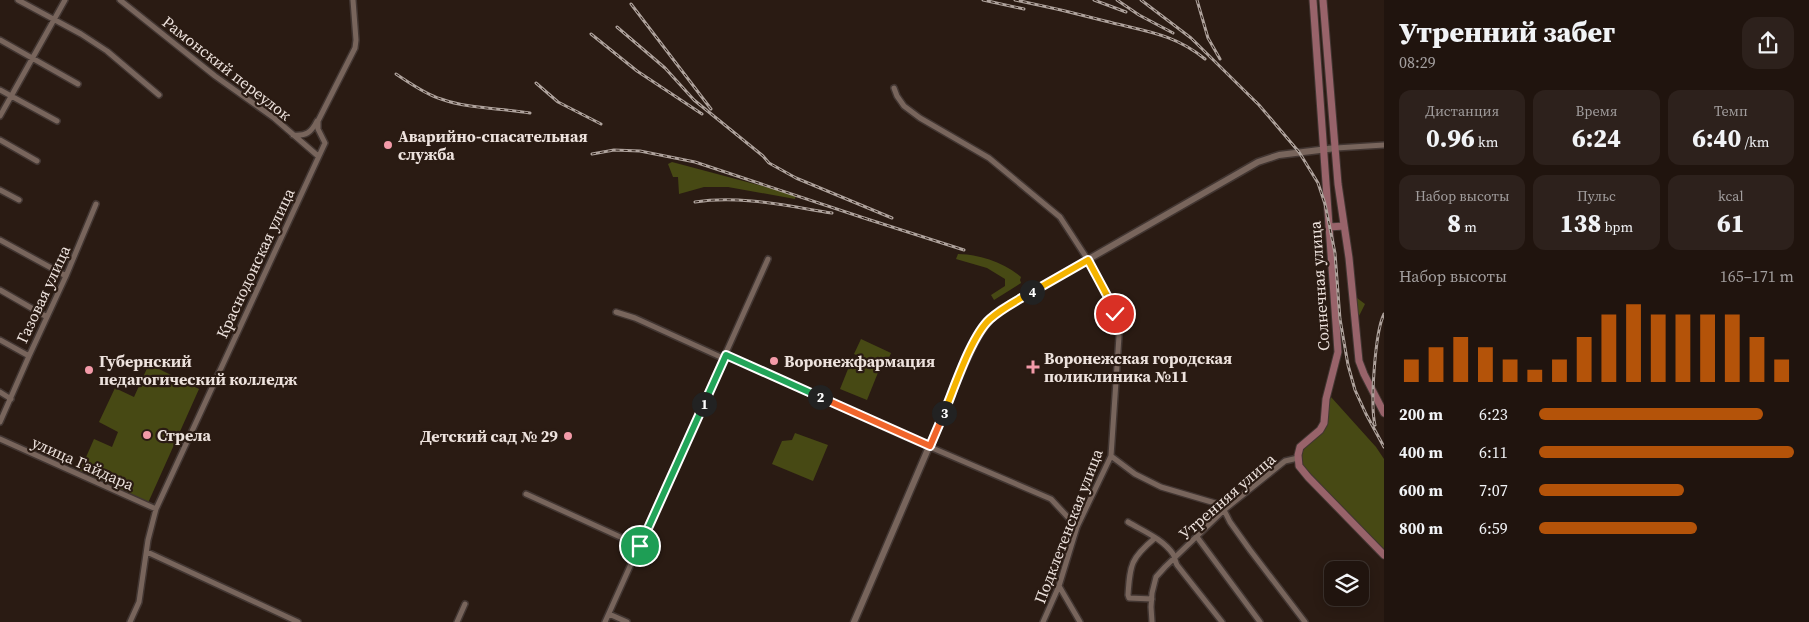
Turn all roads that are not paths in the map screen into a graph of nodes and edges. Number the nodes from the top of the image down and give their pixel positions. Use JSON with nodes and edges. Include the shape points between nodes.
{"nodes":[{"id":1,"x":18,"y":0,"type":"edge"},
{"id":2,"x":65,"y":0,"type":"edge"},
{"id":3,"x":120,"y":0,"type":"edge"},
{"id":4,"x":353,"y":0,"type":"edge"},
{"id":5,"x":1313,"y":0,"type":"edge"},
{"id":6,"x":1323,"y":0,"type":"edge"},
{"id":7,"x":54,"y":20,"type":"junction"},
{"id":8,"x":0,"y":40,"type":"edge"},
{"id":9,"x":32,"y":59,"type":"junction"},
{"id":10,"x":78,"y":84,"type":"dead end"},
{"id":11,"x":894,"y":88,"type":"dead end"},
{"id":12,"x":0,"y":90,"type":"edge"},
{"id":13,"x":159,"y":95,"type":"dead end"},
{"id":14,"x":11,"y":97,"type":"junction"},
{"id":15,"x":0,"y":116,"type":"edge"},
{"id":16,"x":57,"y":121,"type":"dead end"},
{"id":17,"x":318,"y":121,"type":"junction"},
{"id":18,"x":293,"y":135,"type":"junction"},
{"id":19,"x":0,"y":140,"type":"edge"},
{"id":20,"x":1384,"y":145,"type":"edge"},
{"id":21,"x":1336,"y":148,"type":"junction"},
{"id":22,"x":1324,"y":149,"type":"junction"},
{"id":23,"x":318,"y":156,"type":"junction"},
{"id":24,"x":37,"y":161,"type":"dead end"},
{"id":25,"x":0,"y":190,"type":"edge"},
{"id":26,"x":19,"y":200,"type":"dead end"},
{"id":27,"x":96,"y":204,"type":"dead end"},
{"id":28,"x":1329,"y":226,"type":"junction"},
{"id":29,"x":1344,"y":226,"type":"junction"},
{"id":30,"x":0,"y":240,"type":"edge"},
{"id":31,"x":768,"y":259,"type":"dead end"},
{"id":32,"x":1088,"y":260,"type":"junction"},
{"id":33,"x":66,"y":276,"type":"junction"},
{"id":34,"x":0,"y":290,"type":"edge"},
{"id":35,"x":616,"y":312,"type":"dead end"},
{"id":36,"x":47,"y":317,"type":"junction"},
{"id":37,"x":0,"y":340,"type":"edge"},
{"id":38,"x":29,"y":356,"type":"junction"},
{"id":39,"x":726,"y":357,"type":"junction"},
{"id":40,"x":0,"y":392,"type":"edge"},
{"id":41,"x":11,"y":398,"type":"junction"},
{"id":42,"x":1384,"y":413,"type":"edge"},
{"id":43,"x":0,"y":422,"type":"edge"},
{"id":44,"x":0,"y":439,"type":"edge"},
{"id":45,"x":930,"y":446,"type":"junction"},
{"id":46,"x":1111,"y":456,"type":"junction"},
{"id":47,"x":1298,"y":458,"type":"junction"},
{"id":48,"x":526,"y":494,"type":"dead end"},
{"id":49,"x":156,"y":509,"type":"junction"},
{"id":50,"x":1224,"y":510,"type":"junction"},
{"id":51,"x":1128,"y":522,"type":"dead end"},
{"id":52,"x":1077,"y":527,"type":"junction"},
{"id":53,"x":1197,"y":537,"type":"junction"},
{"id":54,"x":1155,"y":538,"type":"junction"},
{"id":55,"x":640,"y":546,"type":"junction"},
{"id":56,"x":147,"y":552,"type":"junction"},
{"id":57,"x":1384,"y":555,"type":"edge"},
{"id":58,"x":1175,"y":557,"type":"junction"},
{"id":59,"x":1059,"y":586,"type":"junction"},
{"id":60,"x":1152,"y":599,"type":"junction"},
{"id":61,"x":465,"y":604,"type":"dead end"},
{"id":62,"x":609,"y":614,"type":"junction"},
{"id":63,"x":295,"y":621,"type":"edge"},
{"id":64,"x":130,"y":622,"type":"edge"},
{"id":65,"x":457,"y":622,"type":"edge"},
{"id":66,"x":605,"y":622,"type":"edge"},
{"id":67,"x":627,"y":622,"type":"edge"},
{"id":68,"x":854,"y":622,"type":"edge"},
{"id":69,"x":1043,"y":622,"type":"edge"},
{"id":70,"x":1080,"y":622,"type":"edge"},
{"id":71,"x":1152,"y":622,"type":"edge"},
{"id":72,"x":1222,"y":622,"type":"edge"},
{"id":73,"x":1260,"y":622,"type":"edge"},
{"id":74,"x":1305,"y":622,"type":"edge"}],
"edges":[{"from":1,"to":7,"type":"street"},
{"from":2,"to":7,"type":"street"},
{"from":3,"to":18,"type":"street","name":"Рамонский переулок"},
{"from":4,"to":17,"type":"street","via":[[355,48]]},
{"from":5,"to":22,"type":"main road","name":"Солнечная улица"},
{"from":6,"to":21,"type":"main road","name":"Солнечная улица"},
{"from":7,"to":9,"type":"street"},
{"from":7,"to":13,"type":"street","via":[[107,51]]},
{"from":8,"to":9,"type":"street"},
{"from":9,"to":10,"type":"street"},
{"from":9,"to":14,"type":"street"},
{"from":11,"to":32,"type":"street","name":"Подклетенская улица","via":[[912,112],[989,158],[1060,217]]},
{"from":12,"to":14,"type":"street"},
{"from":14,"to":15,"type":"street"},
{"from":14,"to":16,"type":"street"},
{"from":17,"to":18,"type":"street","via":[[308,134]]},
{"from":17,"to":23,"type":"street","name":"Краснодонская улица","via":[[325,143]]},
{"from":18,"to":23,"type":"street","name":"Рамонский переулок"},
{"from":19,"to":24,"type":"street"},
{"from":20,"to":21,"type":"street"},
{"from":21,"to":22,"type":"street"},
{"from":21,"to":29,"type":"main road","name":"Солнечная улица"},
{"from":22,"to":28,"type":"main road","name":"Солнечная улица"},
{"from":22,"to":32,"type":"street","via":[[1279,155],[1258,162]]},
{"from":23,"to":49,"type":"street","name":"Краснодонская улица"},
{"from":25,"to":26,"type":"street"},
{"from":27,"to":33,"type":"street","name":"Газовая улица"},
{"from":28,"to":29,"type":"main road"},
{"from":28,"to":47,"type":"main road","name":"Солнечная улица","via":[[1338,352],[1326,399],[1324,423],[1300,447]]},
{"from":29,"to":42,"type":"main road","name":"Солнечная улица","via":[[1359,361]]},
{"from":30,"to":33,"type":"street"},
{"from":31,"to":39,"type":"street"},
{"from":32,"to":45,"type":"street","via":[[1000,310],[985,324]]},
{"from":32,"to":46,"type":"street","name":"Подклетенская улица","via":[[1110,301],[1118,336]]},
{"from":33,"to":36,"type":"street","name":"Газовая улица"},
{"from":34,"to":36,"type":"street"},
{"from":35,"to":39,"type":"street"},
{"from":36,"to":38,"type":"street","name":"Газовая улица"},
{"from":37,"to":38,"type":"street"},
{"from":38,"to":41,"type":"street","name":"Газовая улица"},
{"from":39,"to":45,"type":"street"},
{"from":39,"to":55,"type":"street"},
{"from":40,"to":41,"type":"street"},
{"from":41,"to":43,"type":"street","name":"Газовая улица"},
{"from":44,"to":49,"type":"street","name":"улица Гайдара"},
{"from":45,"to":52,"type":"street","via":[[1051,499]]},
{"from":45,"to":68,"type":"street"},
{"from":46,"to":50,"type":"street","via":[[1135,474],[1161,487],[1216,503]]},
{"from":46,"to":52,"type":"street","name":"Подклетенская улица"},
{"from":47,"to":50,"type":"street","name":"Утренняя улица","via":[[1285,461]]},
{"from":47,"to":57,"type":"main road","via":[[1308,478]]},
{"from":48,"to":55,"type":"street"},
{"from":49,"to":56,"type":"street","name":"Краснодонская улица"},
{"from":50,"to":53,"type":"street","name":"Утренняя улица"},
{"from":50,"to":74,"type":"street"},
{"from":51,"to":54,"type":"street","name":"Утренняя улица"},
{"from":52,"to":59,"type":"street","name":"Подклетенская улица"},
{"from":53,"to":58,"type":"street","name":"Утренняя улица"},
{"from":53,"to":73,"type":"street"},
{"from":54,"to":58,"type":"street","name":"Утренняя улица"},
{"from":54,"to":60,"type":"street","name":"Утренняя улица","via":[[1140,550],[1133,561],[1128,595],[1133,599]]},
{"from":55,"to":62,"type":"street"},
{"from":56,"to":63,"type":"street"},
{"from":56,"to":64,"type":"street","name":"Краснодонская улица","via":[[139,602]]},
{"from":58,"to":60,"type":"street","name":"Утренняя улица","via":[[1156,577]]},
{"from":58,"to":72,"type":"street","via":[[1177,565]]},
{"from":59,"to":69,"type":"street","name":"Подклетенская улица"},
{"from":59,"to":70,"type":"street"},
{"from":60,"to":71,"type":"street","name":"Утренняя улица"},
{"from":61,"to":65,"type":"street"},
{"from":62,"to":66,"type":"street"},
{"from":62,"to":67,"type":"street"}]}
